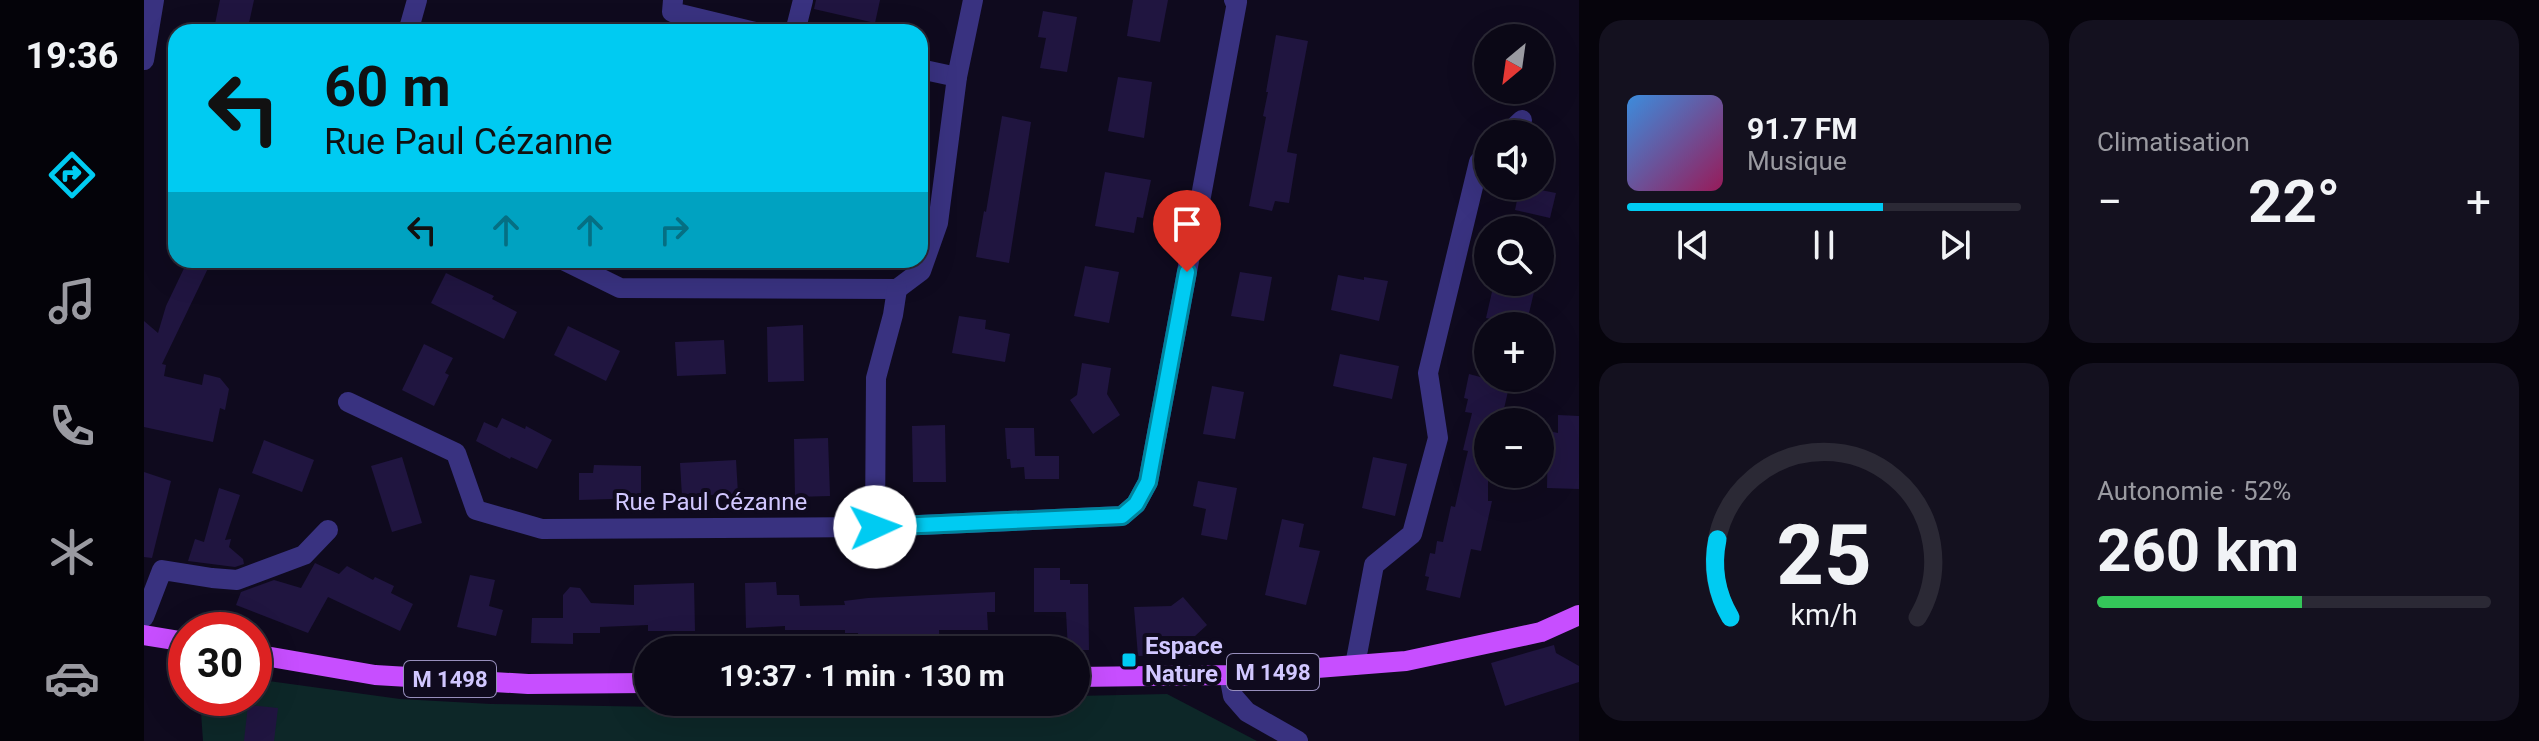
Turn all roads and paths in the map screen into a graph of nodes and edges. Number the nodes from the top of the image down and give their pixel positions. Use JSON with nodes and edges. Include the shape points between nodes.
{"nodes":[{"id":1,"x":154,"y":0,"type":"edge"},
{"id":2,"x":417,"y":0,"type":"edge"},
{"id":3,"x":673,"y":0,"type":"edge"},
{"id":4,"x":803,"y":0,"type":"edge"},
{"id":5,"x":973,"y":0,"type":"edge"},
{"id":6,"x":1234,"y":0,"type":"edge"},
{"id":7,"x":410,"y":24,"type":"edge"},
{"id":8,"x":722,"y":24,"type":"edge"},
{"id":9,"x":797,"y":24,"type":"edge"},
{"id":10,"x":144,"y":60,"type":"edge"},
{"id":11,"x":928,"y":71,"type":"edge"},
{"id":12,"x":957,"y":77,"type":"junction"},
{"id":13,"x":1474,"y":183,"type":"edge"},
{"id":14,"x":928,"y":251,"type":"edge"},
{"id":15,"x":579,"y":268,"type":"edge"},
{"id":16,"x":922,"y":268,"type":"edge"},
{"id":17,"x":897,"y":289,"type":"junction"},
{"id":18,"x":348,"y":402,"type":"dead end"},
{"id":19,"x":875,"y":527,"type":"junction"},
{"id":20,"x":328,"y":530,"type":"dead end"},
{"id":21,"x":1579,"y":615,"type":"edge"},
{"id":22,"x":144,"y":617,"type":"edge"},
{"id":23,"x":144,"y":635,"type":"edge"},
{"id":24,"x":168,"y":639,"type":"edge"},
{"id":25,"x":272,"y":657,"type":"edge"},
{"id":26,"x":1355,"y":665,"type":"junction"},
{"id":27,"x":1229,"y":675,"type":"junction"},
{"id":28,"x":1090,"y":677,"type":"edge"},
{"id":29,"x":634,"y":683,"type":"edge"},
{"id":30,"x":1298,"y":741,"type":"edge"}],
"edges":[{"from":1,"to":10,"type":"street"},
{"from":2,"to":7,"type":"street"},
{"from":3,"to":8,"type":"street","via":[[672,12]]},
{"from":4,"to":9,"type":"street"},
{"from":5,"to":12,"type":"street"},
{"from":6,"to":19,"type":"street","name":"Rue Paul Cézanne","via":[[1148,482],[1136,504],[1122,516]]},
{"from":11,"to":12,"type":"street"},
{"from":12,"to":14,"type":"street","via":[[938,223]]},
{"from":13,"to":26,"type":"street","via":[[1428,373],[1438,438],[1412,534],[1374,565]]},
{"from":15,"to":17,"type":"street","via":[[620,288]]},
{"from":16,"to":17,"type":"street"},
{"from":17,"to":19,"type":"street","via":[[876,378]]},
{"from":18,"to":19,"type":"street","name":"Rue Paul Cézanne","via":[[456,453],[476,510],[542,529]]},
{"from":20,"to":22,"type":"street","via":[[304,555],[237,580],[162,570]]},
{"from":21,"to":26,"type":"main road","number":"M 1498","via":[[1541,632],[1468,649]]},
{"from":23,"to":24,"type":"main road"},
{"from":25,"to":29,"type":"main road","number":"M 1498","via":[[375,675],[528,684]]},
{"from":26,"to":27,"type":"main road","number":"M 1498"},
{"from":27,"to":28,"type":"main road","number":"M 1498"},
{"from":27,"to":30,"type":"street","via":[[1233,696],[1247,712]]}]}
